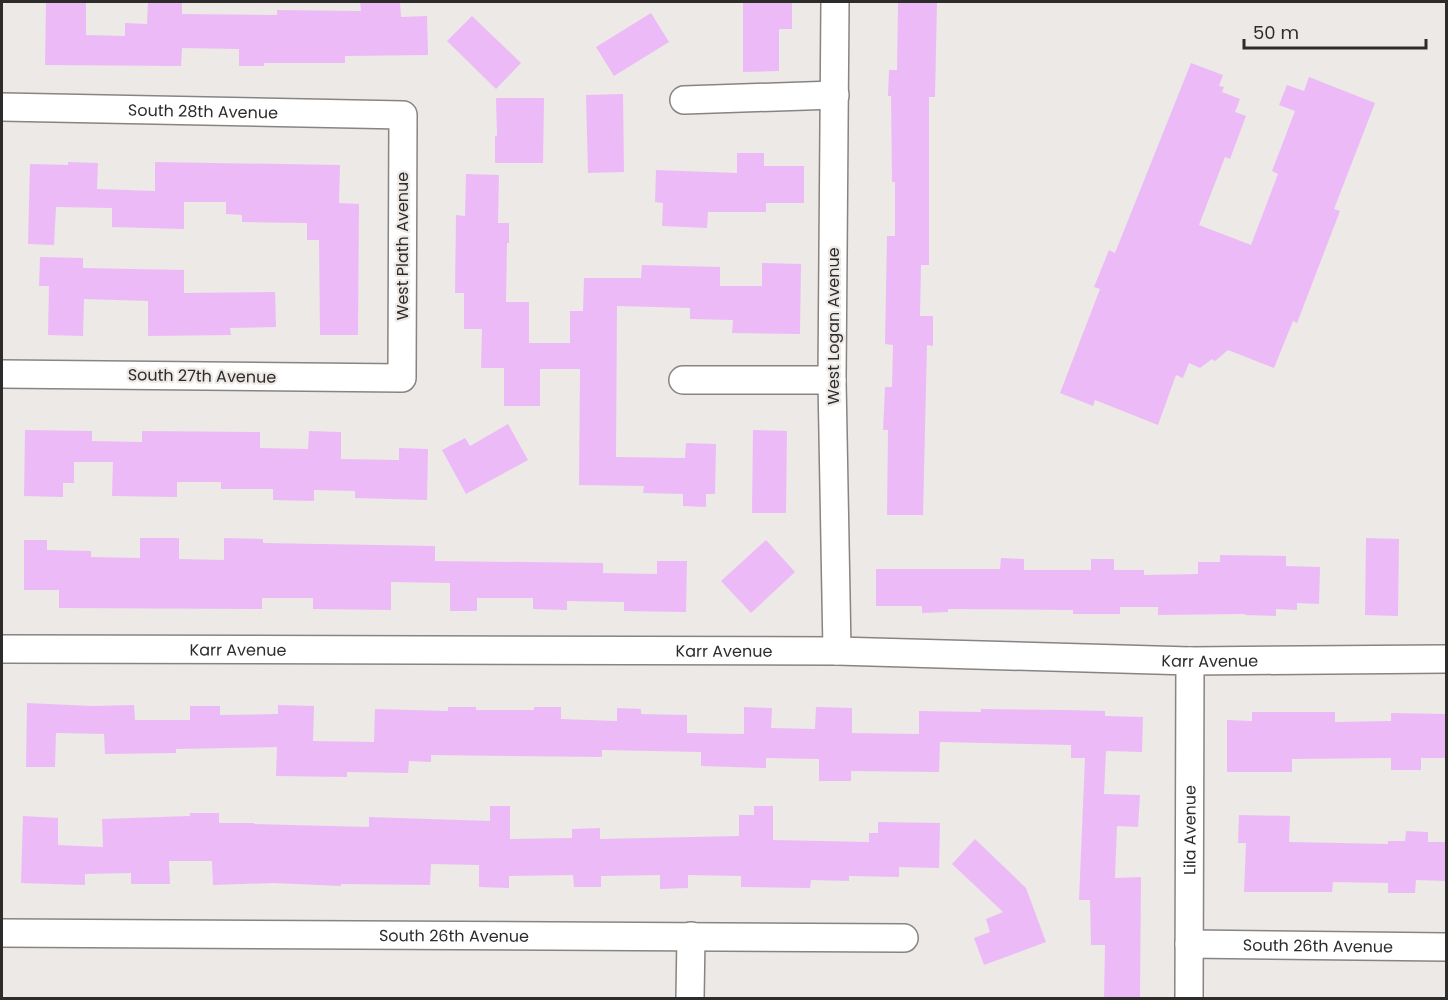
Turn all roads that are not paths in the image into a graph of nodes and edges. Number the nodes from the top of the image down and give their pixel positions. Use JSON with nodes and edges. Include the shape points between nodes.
{"nodes":[{"id":1,"x":835,"y":2,"type":"edge"},
{"id":2,"x":835,"y":95,"type":"junction"},
{"id":3,"x":684,"y":100,"type":"dead end"},
{"id":4,"x":2,"y":107,"type":"edge"},
{"id":5,"x":403,"y":115,"type":"joint"},
{"id":6,"x":2,"y":374,"type":"edge"},
{"id":7,"x":402,"y":378,"type":"joint"},
{"id":8,"x":683,"y":380,"type":"dead end"},
{"id":9,"x":832,"y":380,"type":"junction"},
{"id":10,"x":2,"y":650,"type":"edge"},
{"id":11,"x":837,"y":651,"type":"junction"},
{"id":12,"x":1446,"y":659,"type":"edge"},
{"id":13,"x":1190,"y":661,"type":"junction"},
{"id":14,"x":2,"y":933,"type":"edge"},
{"id":15,"x":691,"y":936,"type":"junction"},
{"id":16,"x":904,"y":938,"type":"dead end"},
{"id":17,"x":1189,"y":944,"type":"junction"},
{"id":18,"x":1446,"y":947,"type":"edge"},
{"id":19,"x":690,"y":999,"type":"edge"},
{"id":20,"x":1189,"y":999,"type":"edge"}],
"edges":[{"from":1,"to":2,"type":"street","name":"West Logan Avenue"},
{"from":2,"to":3,"type":"street"},
{"from":2,"to":9,"type":"street","name":"West Logan Avenue"},
{"from":4,"to":5,"type":"street","name":"South 28th Avenue"},
{"from":5,"to":7,"type":"street","name":"West Plath Avenue"},
{"from":6,"to":7,"type":"street","name":"South 27th Avenue"},
{"from":8,"to":9,"type":"street"},
{"from":9,"to":11,"type":"street","name":"West Logan Avenue"},
{"from":10,"to":11,"type":"street","name":"Karr Avenue"},
{"from":11,"to":13,"type":"street","name":"Karr Avenue"},
{"from":12,"to":13,"type":"street","name":"Karr Avenue"},
{"from":13,"to":17,"type":"street","name":"Lila Avenue"},
{"from":14,"to":15,"type":"street","name":"South 26th Avenue"},
{"from":15,"to":16,"type":"street","name":"South 26th Avenue"},
{"from":15,"to":19,"type":"street"},
{"from":17,"to":18,"type":"street","name":"South 26th Avenue"},
{"from":17,"to":20,"type":"street","name":"Lila Avenue"}]}
